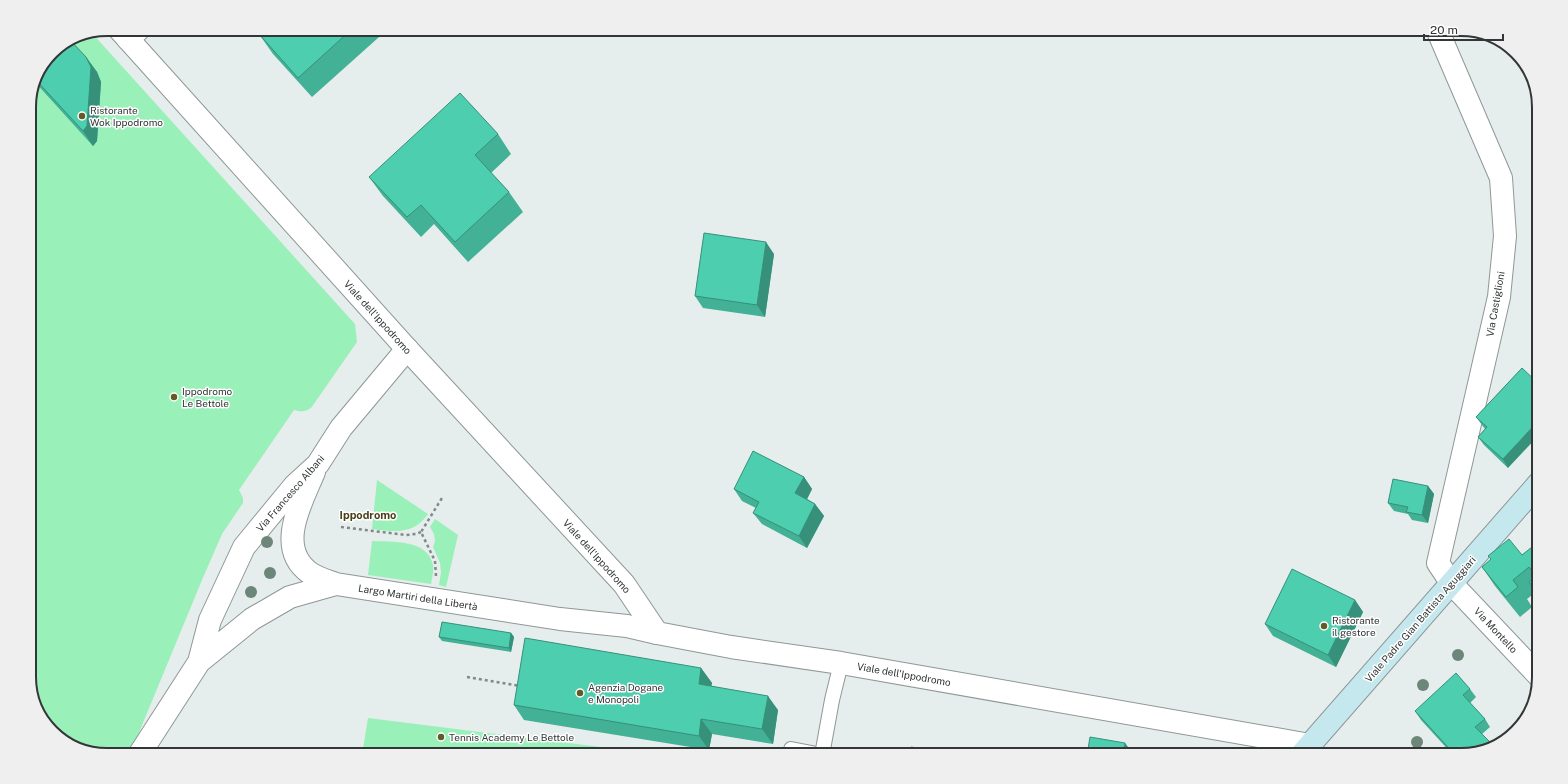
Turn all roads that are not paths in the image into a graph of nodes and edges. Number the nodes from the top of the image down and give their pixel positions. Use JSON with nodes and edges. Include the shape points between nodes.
{"nodes":[{"id":1,"x":133,"y":36,"type":"edge"},
{"id":2,"x":1440,"y":36,"type":"edge"},
{"id":3,"x":407,"y":349,"type":"junction"},
{"id":4,"x":318,"y":464,"type":"junction"},
{"id":5,"x":1532,"y":491,"type":"edge"},
{"id":6,"x":336,"y":584,"type":"junction"},
{"id":7,"x":1452,"y":584,"type":"junction"},
{"id":8,"x":657,"y":634,"type":"junction"},
{"id":9,"x":199,"y":662,"type":"junction"},
{"id":10,"x":841,"y":663,"type":"junction"},
{"id":11,"x":1532,"y":669,"type":"edge"},
{"id":12,"x":143,"y":748,"type":"edge"},
{"id":13,"x":823,"y":748,"type":"edge"},
{"id":14,"x":1295,"y":748,"type":"edge"},
{"id":15,"x":1308,"y":748,"type":"edge"}],
"edges":[{"from":1,"to":3,"type":"street","name":"Viale dell'Ippodromo"},
{"from":2,"to":7,"type":"street","name":"Via Castiglioni","via":[[1502,178],[1505,236],[1499,297],[1438,563]]},
{"from":3,"to":4,"type":"street","name":"Via Francesco Albani","via":[[341,428]]},
{"from":3,"to":8,"type":"street","name":"Viale dell'Ippodromo","via":[[624,584]]},
{"from":4,"to":6,"type":"street","via":[[293,523],[292,542],[298,561],[310,574]]},
{"from":4,"to":9,"type":"street","name":"Via Francesco Albani","via":[[295,485],[244,547],[210,620]]},
{"from":5,"to":7,"type":"main road","name":"Viale Padre Gian Battista Aguggiari"},
{"from":6,"to":8,"type":"street","name":"Largo Martiri della Libertà","via":[[560,619],[627,626]]},
{"from":6,"to":9,"type":"street","name":"Largo Martiri della Libertà","via":[[290,597],[252,619]]},
{"from":7,"to":11,"type":"street","name":"Via Montello"},
{"from":7,"to":15,"type":"main road","name":"Viale Padre Gian Battista Aguggiari"},
{"from":8,"to":10,"type":"street","name":"Viale dell'Ippodromo"},
{"from":9,"to":12,"type":"street","name":"Via Francesco Albani"},
{"from":10,"to":13,"type":"lane"},
{"from":10,"to":14,"type":"street","name":"Viale dell'Ippodromo"}]}
